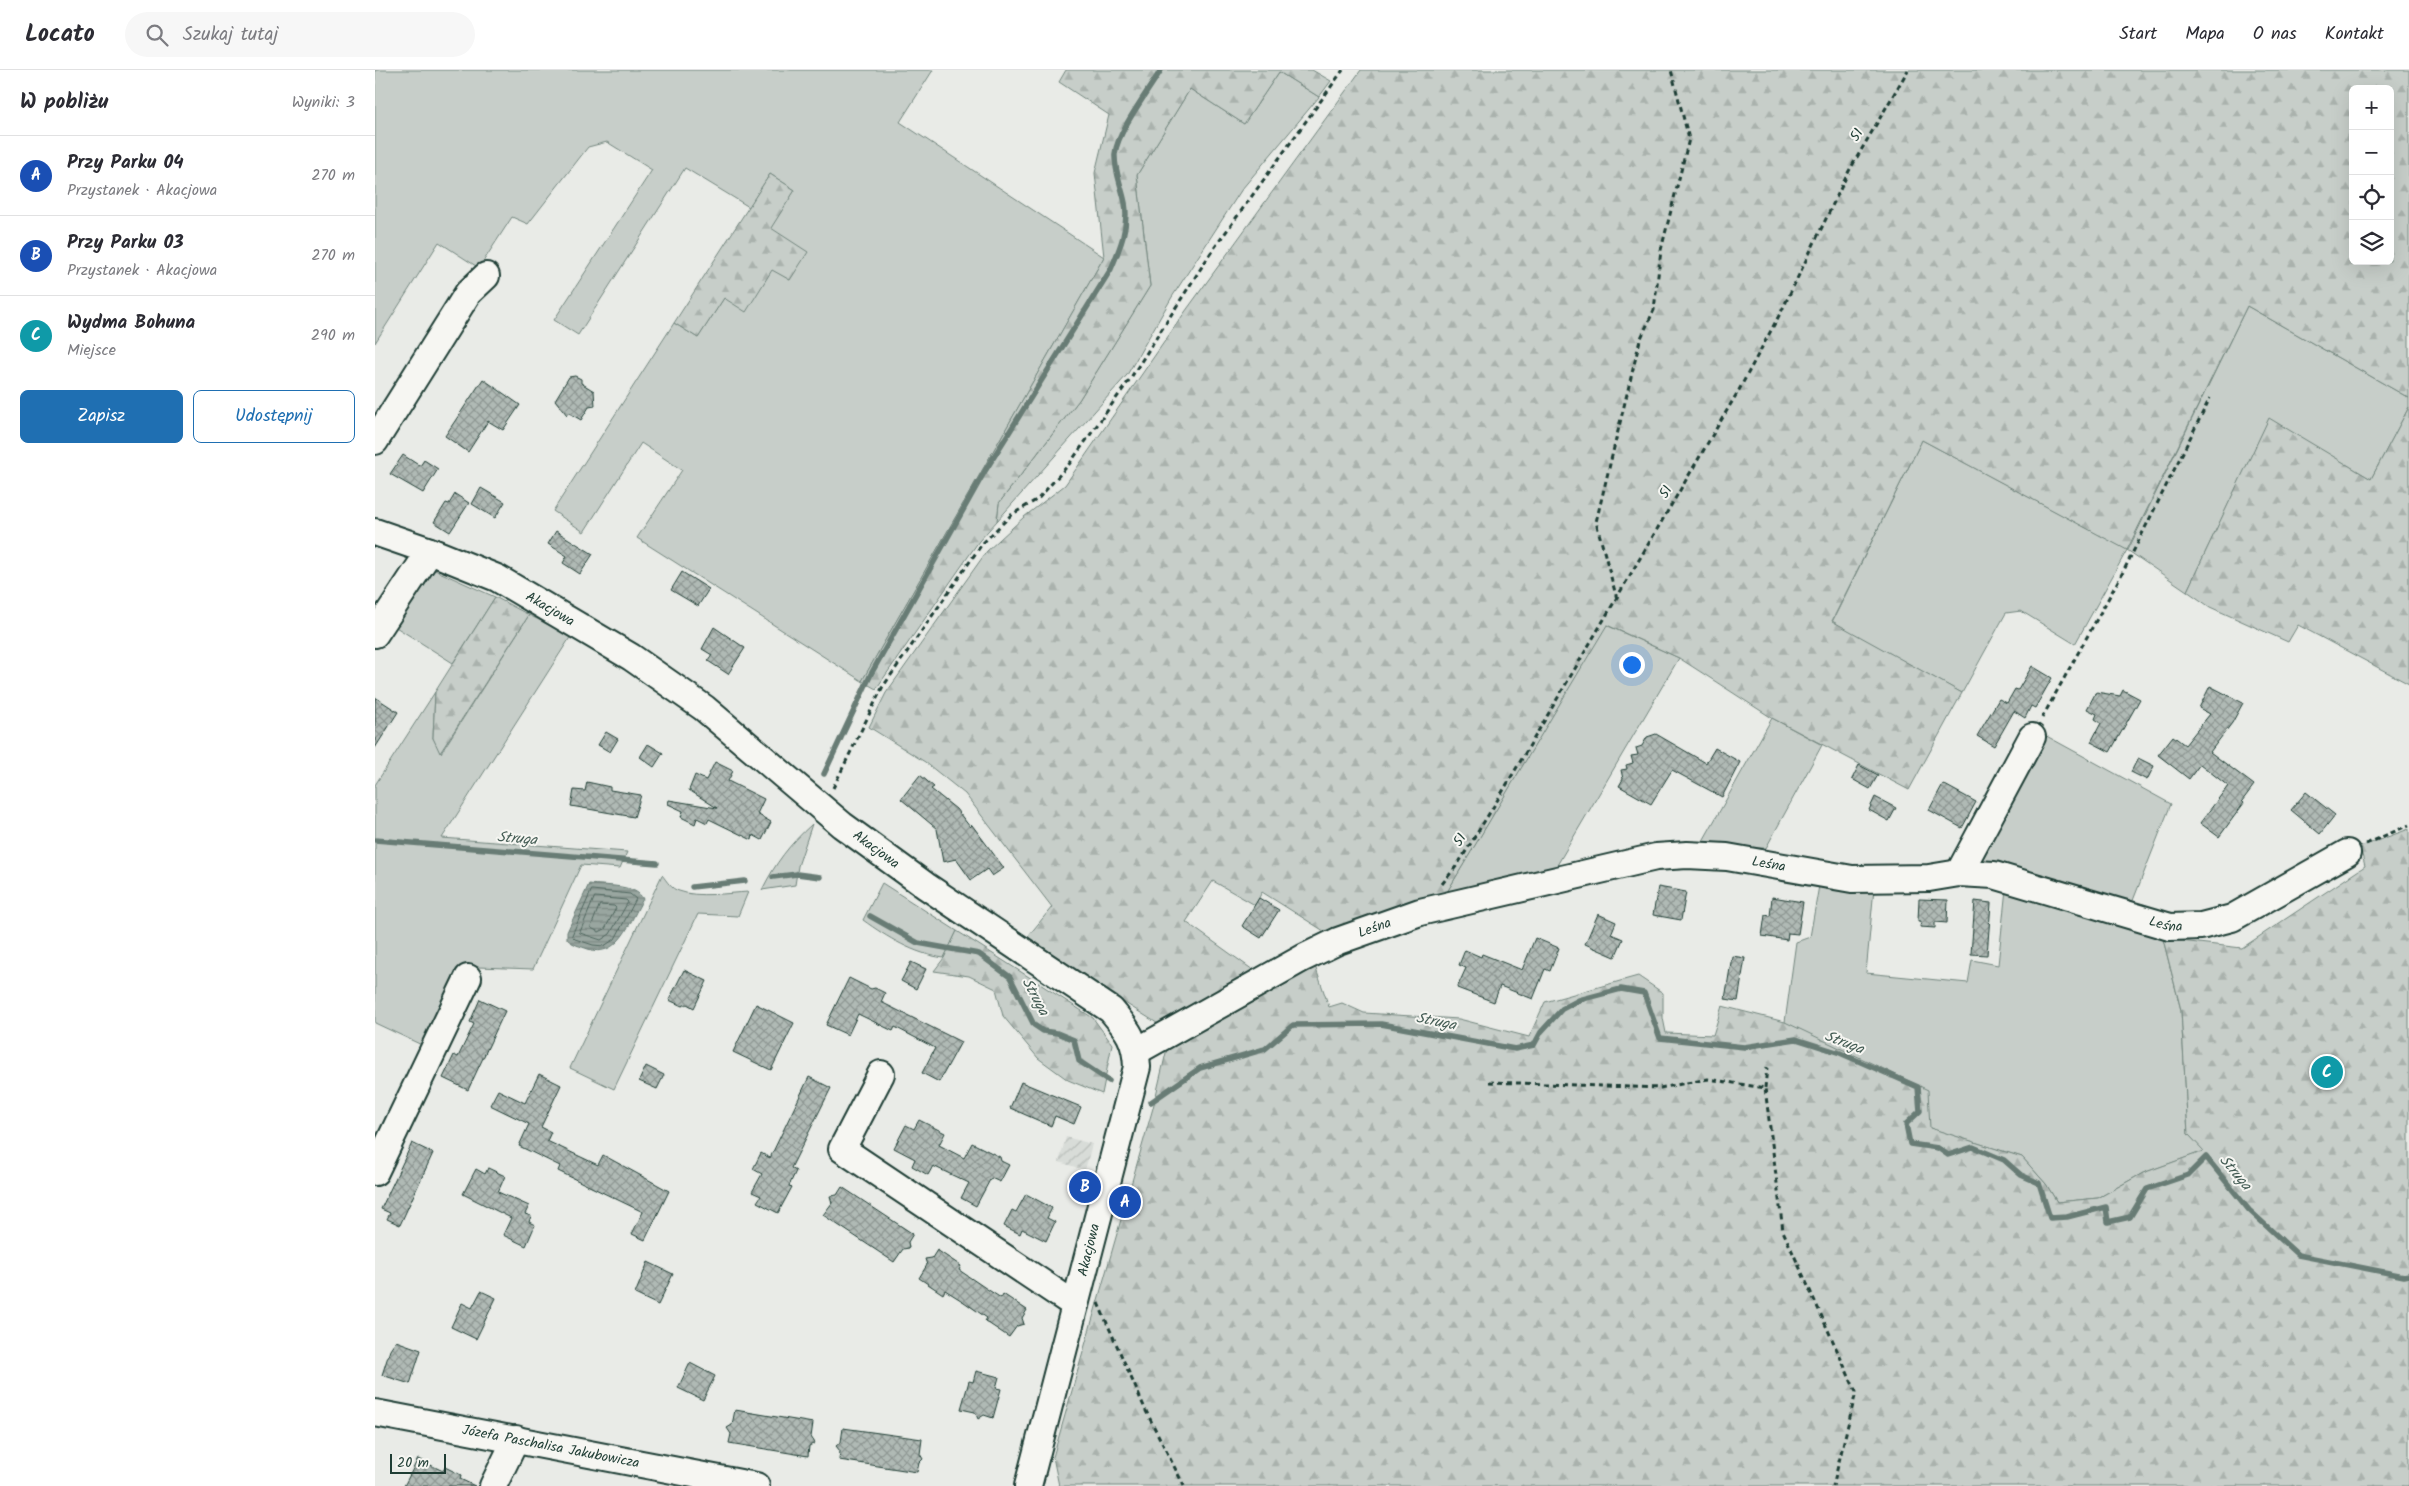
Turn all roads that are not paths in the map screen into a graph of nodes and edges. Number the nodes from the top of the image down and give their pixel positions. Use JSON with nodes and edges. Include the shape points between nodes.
{"nodes":[{"id":1,"x":486,"y":276,"type":"dead end"},
{"id":2,"x":375,"y":441,"type":"edge"},
{"id":3,"x":375,"y":532,"type":"edge"},
{"id":4,"x":431,"y":550,"type":"junction"},
{"id":5,"x":375,"y":634,"type":"edge"},
{"id":6,"x":2032,"y":737,"type":"road end"},
{"id":7,"x":2347,"y":853,"type":"road end"},
{"id":8,"x":1959,"y":873,"type":"junction"},
{"id":9,"x":468,"y":978,"type":"dead end"},
{"id":10,"x":1137,"y":1051,"type":"junction"},
{"id":11,"x":881,"y":1074,"type":"dead end"},
{"id":12,"x":375,"y":1172,"type":"edge"},
{"id":13,"x":1077,"y":1297,"type":"junction"},
{"id":14,"x":375,"y":1413,"type":"edge"},
{"id":15,"x":516,"y":1439,"type":"junction"},
{"id":16,"x":661,"y":1477,"type":"edge"},
{"id":17,"x":493,"y":1486,"type":"edge"},
{"id":18,"x":756,"y":1486,"type":"edge"},
{"id":19,"x":1028,"y":1486,"type":"edge"}],
"edges":[{"from":1,"to":2,"type":"street","via":[[468,293]]},
{"from":3,"to":4,"type":"street","name":"Akacjowa"},
{"from":4,"to":5,"type":"street"},
{"from":4,"to":10,"type":"street","name":"Akacjowa","via":[[497,578],[667,681],[704,708],[820,808],[926,886],[1111,1010],[1128,1030]]},
{"from":6,"to":8,"type":"street"},
{"from":7,"to":8,"type":"street","name":"Leśna","via":[[2232,918],[2201,926],[2170,927],[1994,875]]},
{"from":8,"to":10,"type":"street","name":"Leśna","via":[[1929,878],[1852,879],[1769,863],[1687,855],[1655,857],[1420,912],[1338,942],[1303,958]]},
{"from":9,"to":12,"type":"street"},
{"from":10,"to":13,"type":"street","name":"Akacjowa","via":[[1137,1067]]},
{"from":11,"to":13,"type":"street","via":[[842,1149]]},
{"from":13,"to":19,"type":"street","name":"Akacjowa"},
{"from":14,"to":15,"type":"street","name":"Józefa Paschalisa Jakubowicza"},
{"from":15,"to":16,"type":"street","name":"Józefa Paschalisa Jakubowicza"},
{"from":15,"to":17,"type":"street"},
{"from":16,"to":18,"type":"street","name":"Józefa Paschalisa Jakubowicza"}]}
